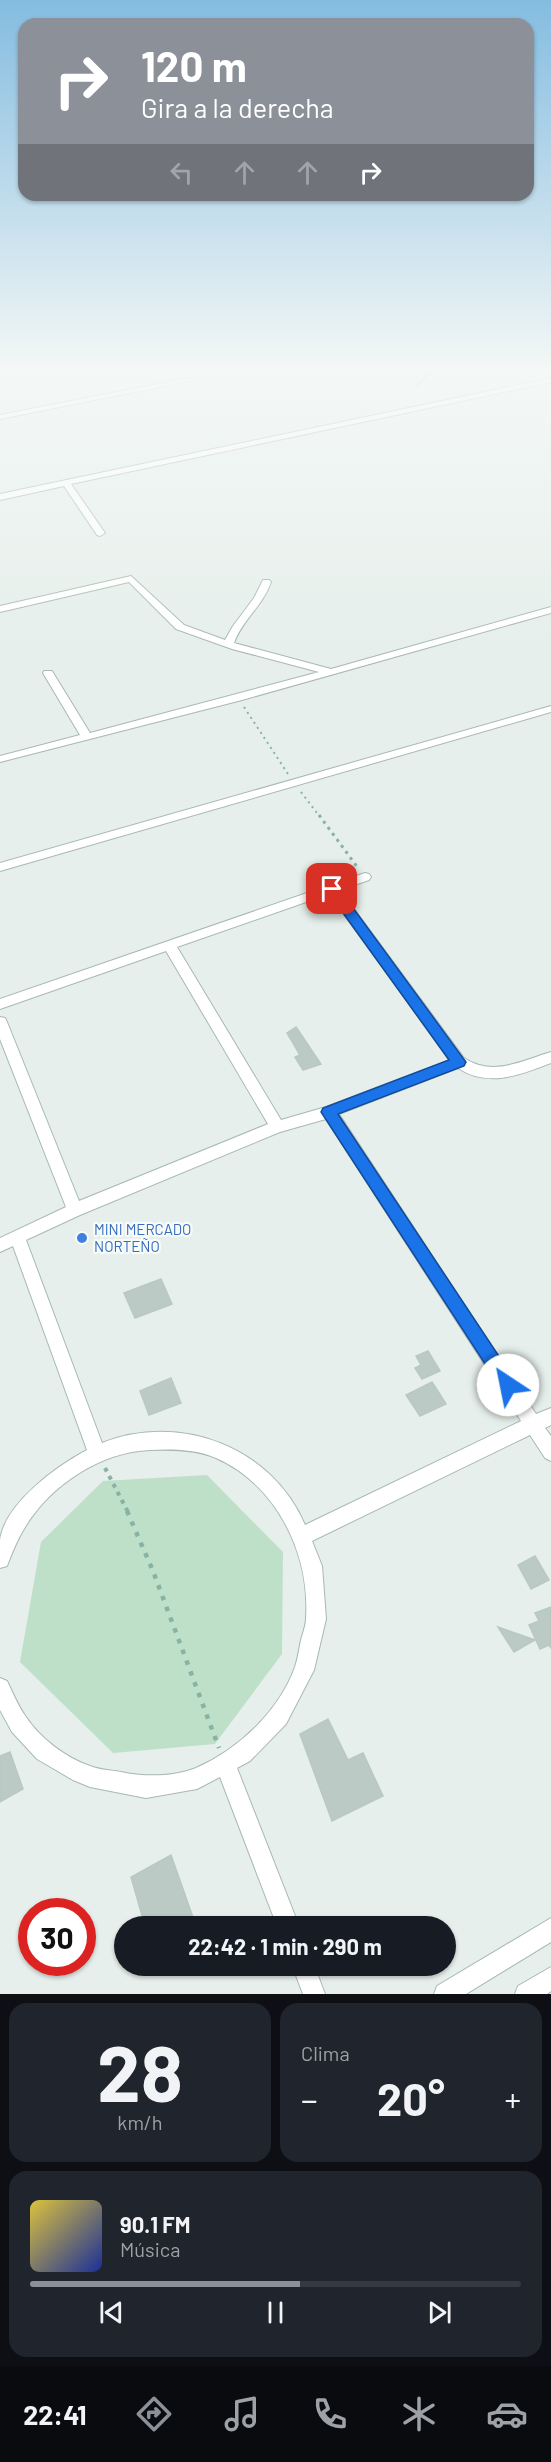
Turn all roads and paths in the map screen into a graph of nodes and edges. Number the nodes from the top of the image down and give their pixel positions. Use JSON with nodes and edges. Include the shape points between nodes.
{"nodes":[{"id":1,"x":155,"y":464,"type":"edge"},
{"id":2,"x":66,"y":483,"type":"junction"},
{"id":3,"x":0,"y":497,"type":"edge"},
{"id":4,"x":100,"y":533,"type":"dead end"},
{"id":5,"x":266,"y":582,"type":"dead end"},
{"id":6,"x":0,"y":609,"type":"edge"},
{"id":7,"x":551,"y":610,"type":"edge"},
{"id":8,"x":229,"y":644,"type":"junction"},
{"id":9,"x":331,"y":672,"type":"junction"},
{"id":10,"x":48,"y":673,"type":"dead end"},
{"id":11,"x":551,"y":709,"type":"edge"},
{"id":12,"x":87,"y":737,"type":"junction"},
{"id":13,"x":0,"y":759,"type":"edge"},
{"id":14,"x":0,"y":867,"type":"edge"},
{"id":15,"x":365,"y":878,"type":"dead end"},
{"id":16,"x":332,"y":889,"type":"junction"},
{"id":17,"x":169,"y":945,"type":"junction"},
{"id":18,"x":0,"y":1004,"type":"edge"},
{"id":19,"x":0,"y":1022,"type":"edge"},
{"id":20,"x":551,"y":1057,"type":"edge"},
{"id":21,"x":459,"y":1062,"type":"junction"},
{"id":22,"x":329,"y":1112,"type":"junction"},
{"id":23,"x":277,"y":1127,"type":"junction"},
{"id":24,"x":75,"y":1210,"type":"junction"},
{"id":25,"x":18,"y":1239,"type":"junction"},
{"id":26,"x":0,"y":1245,"type":"edge"},
{"id":27,"x":551,"y":1416,"type":"edge"},
{"id":28,"x":533,"y":1424,"type":"junction"},
{"id":29,"x":551,"y":1452,"type":"edge"},
{"id":30,"x":97,"y":1453,"type":"junction"},
{"id":31,"x":304,"y":1535,"type":"junction"},
{"id":32,"x":0,"y":1559,"type":"edge"},
{"id":33,"x":0,"y":1688,"type":"edge"},
{"id":34,"x":226,"y":1765,"type":"junction"},
{"id":35,"x":284,"y":1916,"type":"edge"},
{"id":36,"x":551,"y":1929,"type":"edge"},
{"id":37,"x":307,"y":1976,"type":"edge"},
{"id":38,"x":551,"y":1978,"type":"edge"},
{"id":39,"x":314,"y":1994,"type":"edge"},
{"id":40,"x":445,"y":1994,"type":"edge"},
{"id":41,"x":526,"y":1994,"type":"edge"}],
"edges":[{"from":1,"to":2,"type":"street"},
{"from":2,"to":3,"type":"street"},
{"from":2,"to":4,"type":"street"},
{"from":5,"to":8,"type":"street","via":[[264,594],[231,634]]},
{"from":6,"to":8,"type":"street","via":[[131,579],[180,627]]},
{"from":7,"to":9,"type":"street"},
{"from":8,"to":9,"type":"street"},
{"from":9,"to":12,"type":"street"},
{"from":10,"to":12,"type":"street"},
{"from":11,"to":14,"type":"street"},
{"from":12,"to":13,"type":"street"},
{"from":15,"to":16,"type":"street"},
{"from":16,"to":17,"type":"street"},
{"from":16,"to":21,"type":"street"},
{"from":17,"to":18,"type":"street"},
{"from":17,"to":23,"type":"street"},
{"from":19,"to":24,"type":"street"},
{"from":20,"to":21,"type":"street","via":[[526,1067],[482,1074],[468,1071]]},
{"from":21,"to":22,"type":"street"},
{"from":22,"to":23,"type":"street"},
{"from":22,"to":28,"type":"street"},
{"from":23,"to":24,"type":"street"},
{"from":24,"to":25,"type":"street"},
{"from":25,"to":26,"type":"street"},
{"from":25,"to":30,"type":"street"},
{"from":27,"to":28,"type":"street"},
{"from":28,"to":29,"type":"street"},
{"from":28,"to":31,"type":"street"},
{"from":30,"to":31,"type":"street","via":[[145,1440],[194,1443],[239,1460],[277,1492]]},
{"from":30,"to":32,"type":"street","via":[[54,1480],[19,1520]]},
{"from":30,"to":34,"type":"path","via":[[122,1498],[162,1592]]},
{"from":31,"to":34,"type":"street","via":[[317,1583],[315,1635],[299,1685],[269,1730]]},
{"from":33,"to":34,"type":"street","via":[[21,1728],[62,1766],[115,1786],[172,1786]]},
{"from":34,"to":35,"type":"street"},
{"from":36,"to":40,"type":"street"},
{"from":37,"to":39,"type":"street"},
{"from":38,"to":41,"type":"street"}]}
